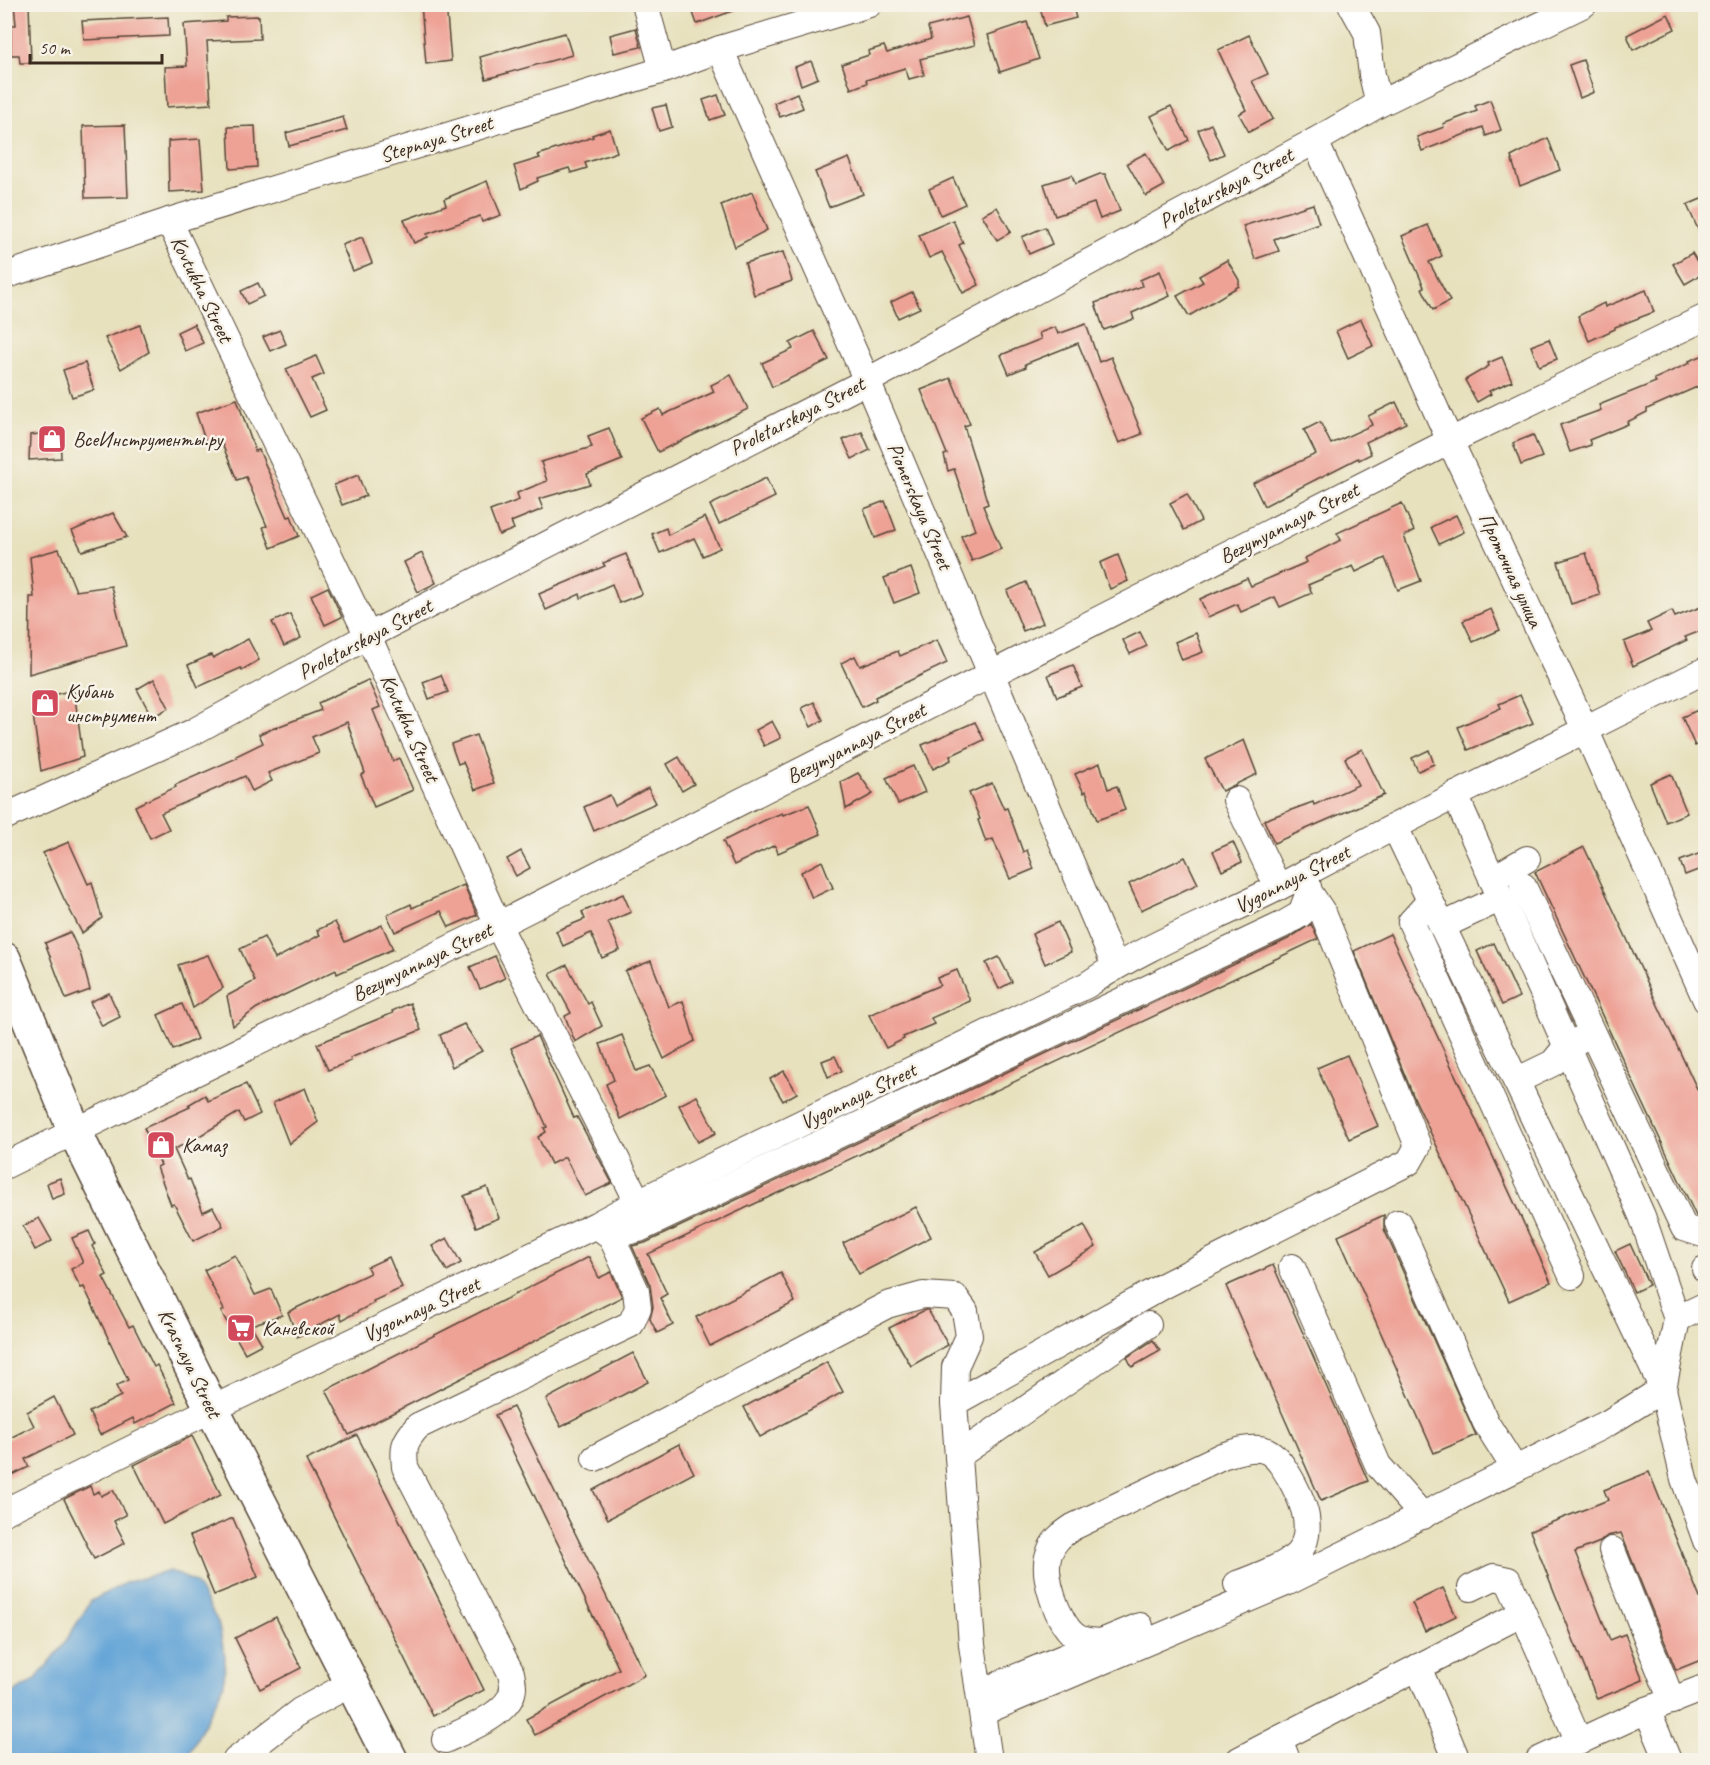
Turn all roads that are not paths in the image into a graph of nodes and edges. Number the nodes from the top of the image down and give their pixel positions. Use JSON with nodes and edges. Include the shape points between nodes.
{"nodes":[{"id":1,"x":645,"y":4,"type":"edge"},
{"id":2,"x":869,"y":4,"type":"edge"},
{"id":3,"x":1351,"y":4,"type":"edge"},
{"id":4,"x":1584,"y":4,"type":"edge"},
{"id":5,"x":720,"y":49,"type":"junction"},
{"id":6,"x":663,"y":70,"type":"junction"},
{"id":7,"x":1379,"y":104,"type":"junction"},
{"id":8,"x":1315,"y":141,"type":"junction"},
{"id":9,"x":169,"y":221,"type":"junction"},
{"id":10,"x":4,"y":276,"type":"edge"},
{"id":11,"x":1706,"y":317,"type":"edge"},
{"id":12,"x":867,"y":381,"type":"junction"},
{"id":13,"x":1450,"y":441,"type":"junction"},
{"id":14,"x":368,"y":636,"type":"junction"},
{"id":15,"x":1706,"y":670,"type":"edge"},
{"id":16,"x":992,"y":674,"type":"junction"},
{"id":17,"x":1586,"y":729,"type":"junction"},
{"id":18,"x":1455,"y":795,"type":"junction"},
{"id":19,"x":1236,"y":800,"type":"dead end"},
{"id":20,"x":4,"y":817,"type":"edge"},
{"id":21,"x":1395,"y":827,"type":"junction"},
{"id":22,"x":1527,"y":859,"type":"dead end"},
{"id":23,"x":1307,"y":882,"type":"junction"},
{"id":24,"x":1523,"y":886,"type":"dead end"},
{"id":25,"x":1278,"y":887,"type":"junction"},
{"id":26,"x":1497,"y":888,"type":"junction"},
{"id":27,"x":1430,"y":901,"type":"junction"},
{"id":28,"x":498,"y":925,"type":"junction"},
{"id":29,"x":1442,"y":926,"type":"junction"},
{"id":30,"x":4,"y":959,"type":"edge"},
{"id":31,"x":1115,"y":966,"type":"junction"},
{"id":32,"x":1087,"y":985,"type":"junction"},
{"id":33,"x":1706,"y":1000,"type":"edge"},
{"id":34,"x":1100,"y":1012,"type":"junction"},
{"id":35,"x":1491,"y":1028,"type":"junction"},
{"id":36,"x":1592,"y":1033,"type":"junction"},
{"id":37,"x":1464,"y":1040,"type":"junction"},
{"id":38,"x":1567,"y":1046,"type":"junction"},
{"id":39,"x":1516,"y":1081,"type":"junction"},
{"id":40,"x":75,"y":1132,"type":"junction"},
{"id":41,"x":1553,"y":1159,"type":"junction"},
{"id":42,"x":4,"y":1166,"type":"edge"},
{"id":43,"x":1525,"y":1173,"type":"junction"},
{"id":44,"x":720,"y":1177,"type":"junction"},
{"id":45,"x":638,"y":1202,"type":"junction"},
{"id":46,"x":1671,"y":1202,"type":"junction"},
{"id":47,"x":1642,"y":1216,"type":"junction"},
{"id":48,"x":1398,"y":1223,"type":"dead end"},
{"id":49,"x":604,"y":1231,"type":"junction"},
{"id":50,"x":1706,"y":1235,"type":"edge"},
{"id":51,"x":1292,"y":1267,"type":"dead end"},
{"id":52,"x":1572,"y":1276,"type":"dead end"},
{"id":53,"x":1706,"y":1305,"type":"edge"},
{"id":54,"x":1677,"y":1318,"type":"junction"},
{"id":55,"x":1148,"y":1325,"type":"dead end"},
{"id":56,"x":1663,"y":1389,"type":"junction"},
{"id":57,"x":954,"y":1402,"type":"junction"},
{"id":58,"x":212,"y":1408,"type":"junction"},
{"id":59,"x":958,"y":1456,"type":"junction"},
{"id":60,"x":595,"y":1458,"type":"dead end"},
{"id":61,"x":1515,"y":1469,"type":"junction"},
{"id":62,"x":1696,"y":1485,"type":"edge"},
{"id":63,"x":4,"y":1512,"type":"edge"},
{"id":64,"x":1423,"y":1516,"type":"junction"},
{"id":65,"x":1706,"y":1541,"type":"edge"},
{"id":66,"x":1612,"y":1550,"type":"dead end"},
{"id":67,"x":1471,"y":1588,"type":"dead end"},
{"id":68,"x":1523,"y":1613,"type":"junction"},
{"id":69,"x":1101,"y":1642,"type":"junction"},
{"id":70,"x":1419,"y":1667,"type":"junction"},
{"id":71,"x":352,"y":1683,"type":"junction"},
{"id":72,"x":1706,"y":1687,"type":"edge"},
{"id":73,"x":1672,"y":1701,"type":"junction"},
{"id":74,"x":1647,"y":1710,"type":"junction"},
{"id":75,"x":983,"y":1712,"type":"junction"},
{"id":76,"x":446,"y":1740,"type":"dead end"},
{"id":77,"x":1579,"y":1742,"type":"junction"},
{"id":78,"x":1283,"y":1750,"type":"edge"},
{"id":79,"x":236,"y":1761,"type":"edge"},
{"id":80,"x":391,"y":1761,"type":"edge"},
{"id":81,"x":989,"y":1761,"type":"edge"},
{"id":82,"x":1239,"y":1761,"type":"edge"},
{"id":83,"x":1457,"y":1761,"type":"edge"},
{"id":84,"x":1539,"y":1761,"type":"edge"},
{"id":85,"x":1668,"y":1761,"type":"edge"}],
"edges":[{"from":1,"to":6,"type":"street"},
{"from":2,"to":5,"type":"street","name":"Stepnaya Street"},
{"from":3,"to":7,"type":"street","via":[[1367,33]]},
{"from":4,"to":7,"type":"street","name":"Proletarskaya Street"},
{"from":5,"to":6,"type":"street","name":"Stepnaya Street"},
{"from":5,"to":12,"type":"street","name":"Pionerskaya Street"},
{"from":6,"to":9,"type":"street","name":"Stepnaya Street"},
{"from":7,"to":8,"type":"street","name":"Proletarskaya Street"},
{"from":8,"to":12,"type":"street","name":"Proletarskaya Street"},
{"from":8,"to":13,"type":"street","name":"Проточная улица"},
{"from":9,"to":10,"type":"street","name":"Stepnaya Street"},
{"from":9,"to":14,"type":"street","name":"Kovtukha Street"},
{"from":11,"to":13,"type":"street","name":"Bezymyannaya Street"},
{"from":12,"to":14,"type":"street","name":"Proletarskaya Street"},
{"from":12,"to":16,"type":"street","name":"Pionerskaya Street"},
{"from":13,"to":16,"type":"street","name":"Bezymyannaya Street"},
{"from":13,"to":17,"type":"street","name":"Проточная улица"},
{"from":14,"to":20,"type":"street","name":"Proletarskaya Street","via":[[193,732]]},
{"from":14,"to":28,"type":"street","name":"Kovtukha Street"},
{"from":15,"to":17,"type":"street","name":"Vygonnaya Street"},
{"from":16,"to":28,"type":"street","name":"Bezymyannaya Street"},
{"from":16,"to":31,"type":"street","name":"Pionerskaya Street"},
{"from":17,"to":18,"type":"street","name":"Vygonnaya Street"},
{"from":17,"to":33,"type":"street","name":"Проточная улица"},
{"from":18,"to":21,"type":"street","name":"Vygonnaya Street"},
{"from":18,"to":26,"type":"street"},
{"from":19,"to":25,"type":"street"},
{"from":21,"to":23,"type":"street","name":"Vygonnaya Street"},
{"from":21,"to":27,"type":"street"},
{"from":22,"to":26,"type":"street"},
{"from":23,"to":25,"type":"street","name":"Vygonnaya Street"},
{"from":23,"to":34,"type":"street","via":[[1301,914]]},
{"from":23,"to":57,"type":"street","via":[[1418,1146],[1409,1162],[1165,1285]]},
{"from":24,"to":36,"type":"street"},
{"from":25,"to":31,"type":"street","name":"Vygonnaya Street"},
{"from":26,"to":29,"type":"street"},
{"from":26,"to":38,"type":"street"},
{"from":27,"to":29,"type":"street"},
{"from":27,"to":37,"type":"street","via":[[1411,922]]},
{"from":28,"to":40,"type":"street","name":"Bezymyannaya Street"},
{"from":28,"to":45,"type":"street","name":"Kovtukha Street"},
{"from":29,"to":35,"type":"street"},
{"from":30,"to":40,"type":"main road","name":"Krasnaya Street"},
{"from":31,"to":32,"type":"street","name":"Vygonnaya Street"},
{"from":32,"to":34,"type":"street"},
{"from":32,"to":44,"type":"street","name":"Vygonnaya Street"},
{"from":34,"to":44,"type":"street"},
{"from":35,"to":37,"type":"street"},
{"from":35,"to":39,"type":"street"},
{"from":36,"to":38,"type":"street"},
{"from":36,"to":46,"type":"street"},
{"from":37,"to":43,"type":"street"},
{"from":38,"to":39,"type":"street","via":[[1553,1063]]},
{"from":38,"to":47,"type":"street"},
{"from":39,"to":41,"type":"street"},
{"from":40,"to":42,"type":"street","name":"Bezymyannaya Street"},
{"from":40,"to":58,"type":"main road","name":"Krasnaya Street"},
{"from":41,"to":43,"type":"street"},
{"from":41,"to":56,"type":"street"},
{"from":43,"to":52,"type":"street"},
{"from":44,"to":45,"type":"street","name":"Vygonnaya Street"},
{"from":44,"to":49,"type":"street","via":[[639,1229]]},
{"from":45,"to":49,"type":"street","name":"Vygonnaya Street"},
{"from":46,"to":47,"type":"street"},
{"from":46,"to":50,"type":"street","via":[[1684,1228]]},
{"from":47,"to":54,"type":"street"},
{"from":48,"to":61,"type":"street","via":[[1486,1423]]},
{"from":49,"to":58,"type":"street","name":"Vygonnaya Street"},
{"from":49,"to":76,"type":"street","via":[[636,1292],[638,1308],[631,1324],[418,1426],[406,1439],[405,1467],[511,1674],[513,1689],[510,1700],[498,1713]]},
{"from":51,"to":64,"type":"street","via":[[1378,1465]]},
{"from":53,"to":54,"type":"street"},
{"from":54,"to":56,"type":"street"},
{"from":55,"to":59,"type":"street"},
{"from":56,"to":61,"type":"street","via":[[1608,1423]]},
{"from":56,"to":62,"type":"street"},
{"from":57,"to":59,"type":"street"},
{"from":57,"to":60,"type":"street","via":[[955,1367],[969,1336],[965,1311],[955,1298],[923,1295],[887,1305]]},
{"from":58,"to":63,"type":"street","name":"Vygonnaya Street"},
{"from":58,"to":71,"type":"main road","name":"Krasnaya Street"},
{"from":59,"to":75,"type":"street","via":[[972,1645]]},
{"from":61,"to":64,"type":"street"},
{"from":62,"to":65,"type":"street"},
{"from":64,"to":75,"type":"street","via":[[1288,1582]]},
{"from":66,"to":73,"type":"street"},
{"from":67,"to":68,"type":"street","via":[[1494,1577],[1508,1580]]},
{"from":68,"to":70,"type":"street"},
{"from":68,"to":77,"type":"street"},
{"from":69,"to":69,"type":"street","via":[[1283,1564],[1301,1550],[1307,1528],[1304,1509],[1281,1464],[1266,1451],[1247,1449],[1222,1456],[1073,1527],[1056,1539],[1048,1556],[1047,1578],[1061,1618],[1073,1635],[1084,1641]]},
{"from":69,"to":75,"type":"street","via":[[995,1686]]},
{"from":70,"to":78,"type":"street"},
{"from":70,"to":83,"type":"street"},
{"from":71,"to":79,"type":"street","via":[[300,1711]]},
{"from":71,"to":80,"type":"main road","name":"Krasnaya Street"},
{"from":72,"to":73,"type":"street"},
{"from":73,"to":74,"type":"street"},
{"from":74,"to":77,"type":"street"},
{"from":74,"to":85,"type":"street"},
{"from":75,"to":81,"type":"street"},
{"from":77,"to":84,"type":"street"},
{"from":78,"to":82,"type":"street"}]}
